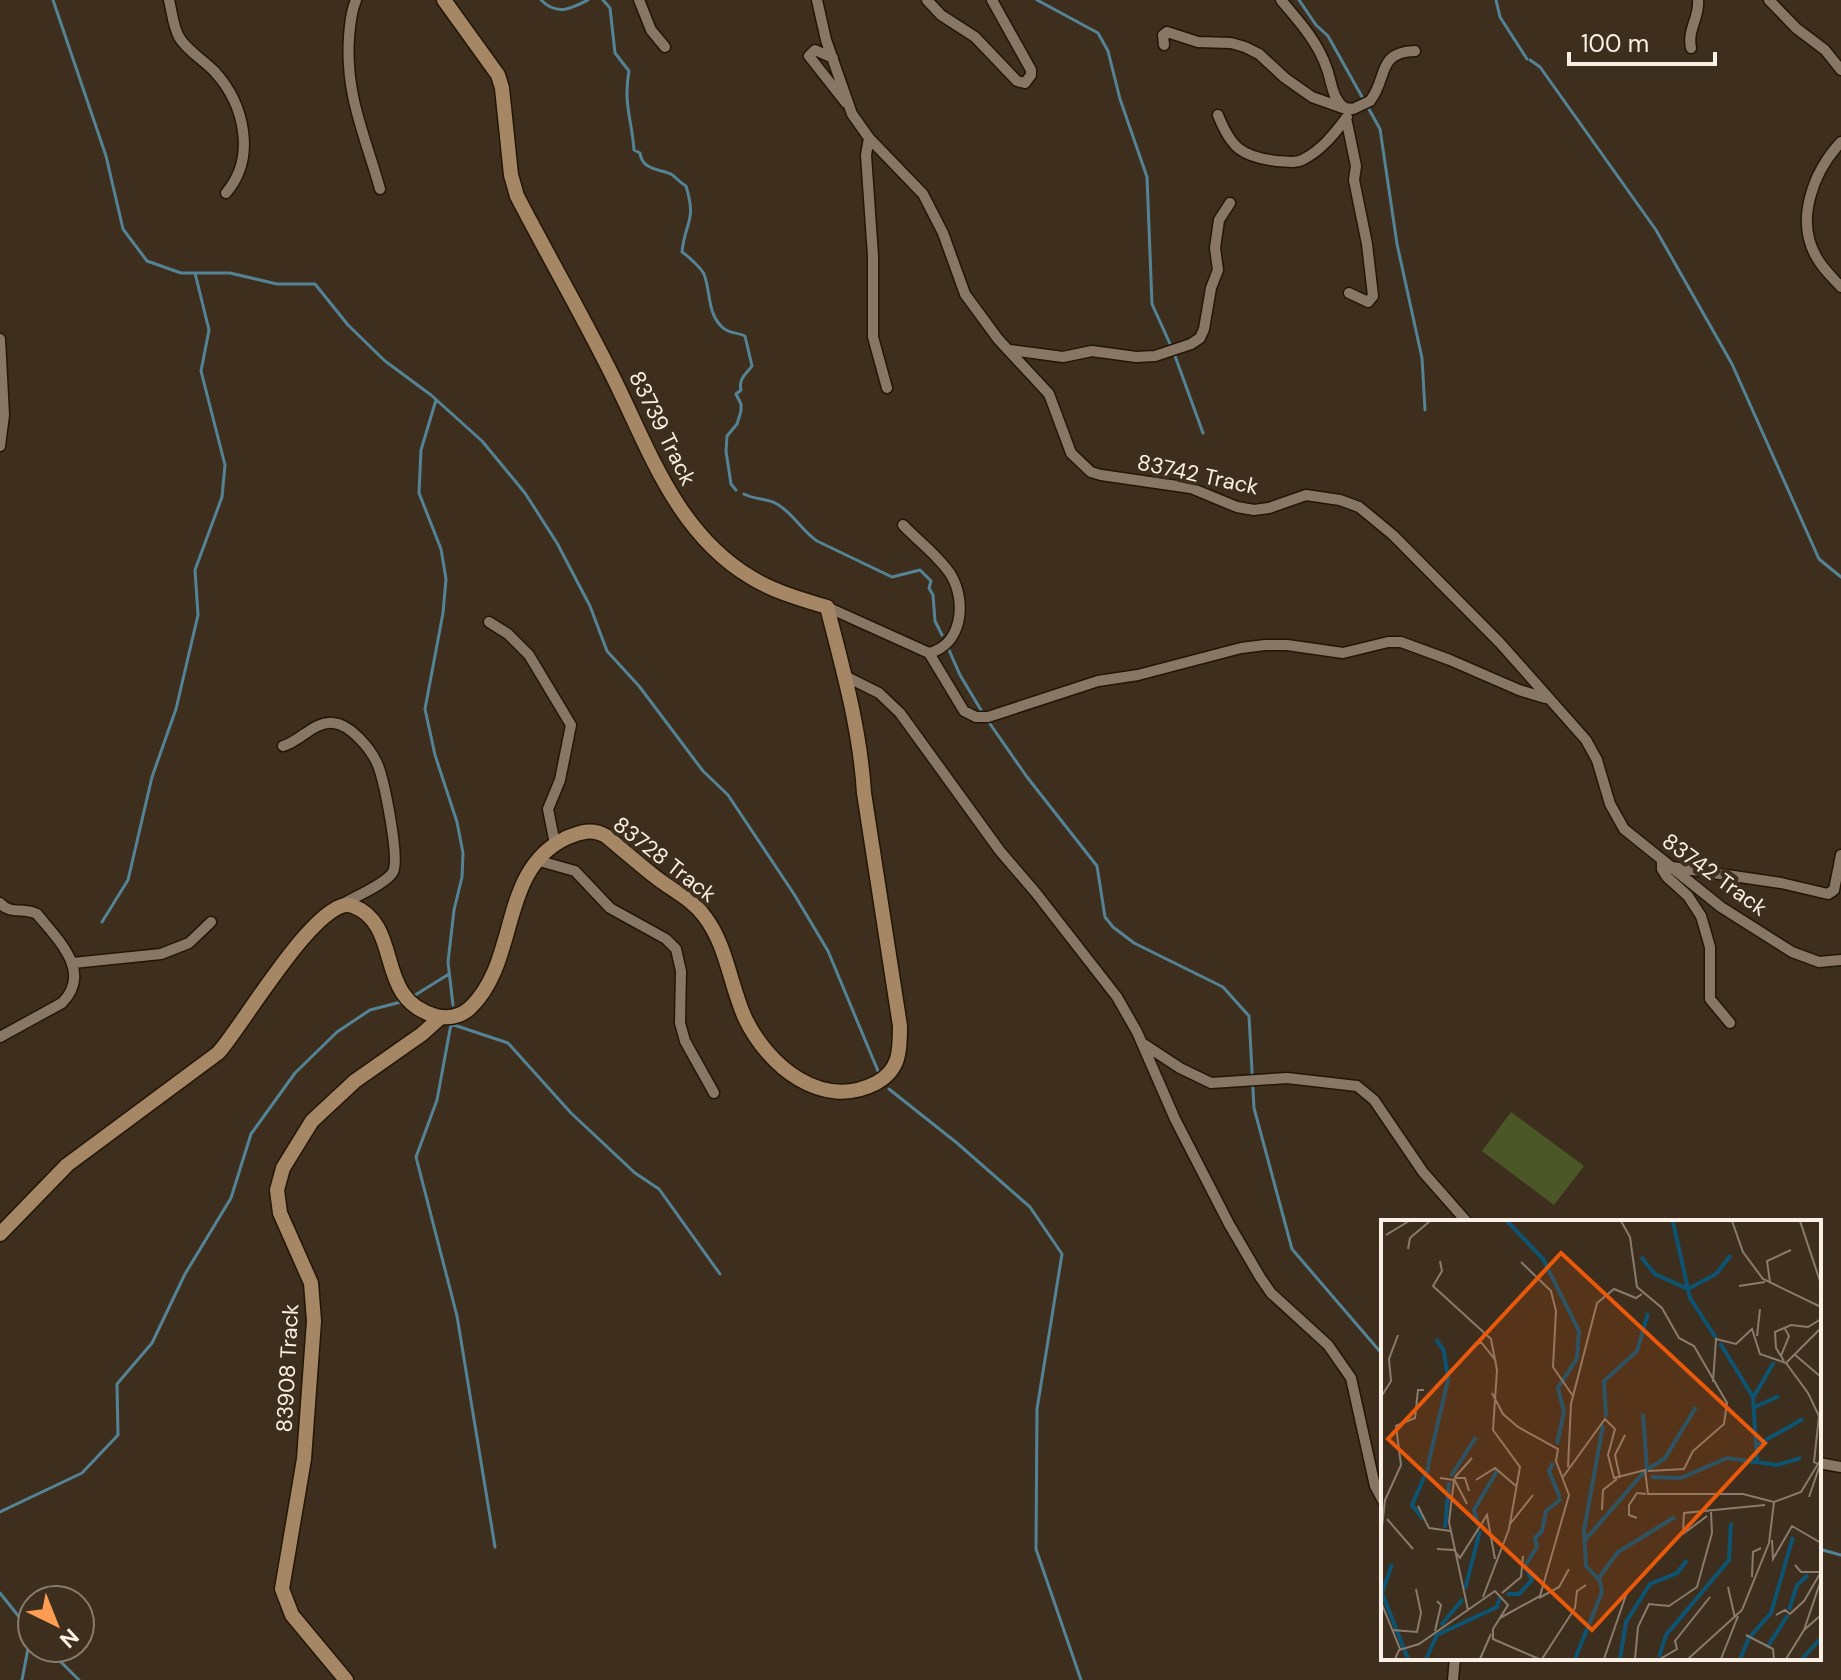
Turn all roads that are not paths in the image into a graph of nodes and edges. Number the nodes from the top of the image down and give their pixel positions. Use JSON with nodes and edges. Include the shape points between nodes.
{"nodes":[{"id":1,"x":169,"y":0,"type":"edge"},
{"id":2,"x":356,"y":0,"type":"edge"},
{"id":3,"x":444,"y":0,"type":"edge"},
{"id":4,"x":639,"y":0,"type":"edge"},
{"id":5,"x":817,"y":0,"type":"edge"},
{"id":6,"x":927,"y":0,"type":"edge"},
{"id":7,"x":992,"y":0,"type":"edge"},
{"id":8,"x":1281,"y":0,"type":"edge"},
{"id":9,"x":1698,"y":0,"type":"edge"},
{"id":10,"x":1769,"y":0,"type":"edge"},
{"id":11,"x":1164,"y":45,"type":"dead end"},
{"id":12,"x":665,"y":47,"type":"dead end"},
{"id":13,"x":1691,"y":48,"type":"dead end"},
{"id":14,"x":1415,"y":51,"type":"dead end"},
{"id":15,"x":833,"y":58,"type":"junction"},
{"id":16,"x":1841,"y":70,"type":"edge"},
{"id":17,"x":848,"y":105,"type":"junction"},
{"id":18,"x":1348,"y":112,"type":"junction"},
{"id":19,"x":1218,"y":115,"type":"dead end"},
{"id":20,"x":869,"y":138,"type":"junction"},
{"id":21,"x":1841,"y":142,"type":"edge"},
{"id":22,"x":380,"y":189,"type":"dead end"},
{"id":23,"x":226,"y":193,"type":"dead end"},
{"id":24,"x":1230,"y":203,"type":"dead end"},
{"id":25,"x":1841,"y":287,"type":"edge"},
{"id":26,"x":1349,"y":293,"type":"dead end"},
{"id":27,"x":0,"y":339,"type":"edge"},
{"id":28,"x":1010,"y":350,"type":"junction"},
{"id":29,"x":887,"y":388,"type":"dead end"},
{"id":30,"x":0,"y":446,"type":"edge"},
{"id":31,"x":903,"y":525,"type":"dead end"},
{"id":32,"x":827,"y":607,"type":"junction"},
{"id":33,"x":489,"y":622,"type":"dead end"},
{"id":34,"x":929,"y":653,"type":"junction"},
{"id":35,"x":845,"y":676,"type":"junction"},
{"id":36,"x":1547,"y":699,"type":"junction"},
{"id":37,"x":283,"y":746,"type":"dead end"},
{"id":38,"x":555,"y":844,"type":"junction"},
{"id":39,"x":1841,"y":855,"type":"edge"},
{"id":40,"x":536,"y":860,"type":"junction"},
{"id":41,"x":1664,"y":864,"type":"junction"},
{"id":42,"x":0,"y":903,"type":"edge"},
{"id":43,"x":341,"y":905,"type":"junction"},
{"id":44,"x":211,"y":922,"type":"dead end"},
{"id":45,"x":1841,"y":960,"type":"edge"},
{"id":46,"x":73,"y":963,"type":"junction"},
{"id":47,"x":441,"y":1017,"type":"junction"},
{"id":48,"x":1730,"y":1023,"type":"dead end"},
{"id":49,"x":0,"y":1037,"type":"edge"},
{"id":50,"x":1141,"y":1042,"type":"junction"},
{"id":51,"x":714,"y":1093,"type":"dead end"},
{"id":52,"x":1465,"y":1220,"type":"edge"},
{"id":53,"x":0,"y":1234,"type":"edge"},
{"id":54,"x":1821,"y":1463,"type":"edge"},
{"id":55,"x":1841,"y":1467,"type":"edge"},
{"id":56,"x":1381,"y":1497,"type":"edge"},
{"id":57,"x":1455,"y":1660,"type":"edge"},
{"id":58,"x":346,"y":1680,"type":"edge"},
{"id":59,"x":1453,"y":1680,"type":"edge"}],
"edges":[{"from":1,"to":23,"type":"street","via":[[182,42],[215,72],[238,108],[243,157]]},
{"from":2,"to":22,"type":"street","via":[[348,67],[355,114]]},
{"from":3,"to":32,"type":"street","name":"83739 Track","via":[[498,75],[517,196],[670,495],[730,563],[777,590]]},
{"from":4,"to":12,"type":"street","via":[[651,30]]},
{"from":5,"to":15,"type":"street","name":"83742 Track"},
{"from":6,"to":7,"type":"street","via":[[1025,83],[1031,70]]},
{"from":8,"to":18,"type":"street","via":[[1316,45],[1336,98]]},
{"from":9,"to":13,"type":"street"},
{"from":10,"to":16,"type":"street"},
{"from":11,"to":18,"type":"street","via":[[1167,32],[1245,47],[1312,97]]},
{"from":14,"to":18,"type":"street","via":[[1389,59],[1374,96]]},
{"from":15,"to":17,"type":"street","name":"83742 Track"},
{"from":15,"to":17,"type":"street","via":[[815,50],[809,56]]},
{"from":17,"to":20,"type":"street","name":"83742 Track"},
{"from":18,"to":19,"type":"street","via":[[1328,141],[1295,162],[1242,152],[1229,140]]},
{"from":18,"to":26,"type":"street","via":[[1373,296],[1368,302]]},
{"from":20,"to":28,"type":"street","name":"83742 Track","via":[[923,194],[965,294]]},
{"from":20,"to":29,"type":"street","via":[[873,337]]},
{"from":21,"to":25,"type":"street","via":[[1812,188],[1808,227],[1818,260]]},
{"from":24,"to":28,"type":"street","via":[[1219,220],[1218,270],[1200,338],[1155,356],[1092,351],[1063,357]]},
{"from":27,"to":30,"type":"street"},
{"from":28,"to":36,"type":"street","name":"83742 Track","via":[[1043,385],[1071,453],[1091,472],[1191,488],[1254,510],[1306,495],[1359,507],[1500,643]]},
{"from":31,"to":34,"type":"street","via":[[951,576],[959,600],[954,637]]},
{"from":32,"to":34,"type":"street","name":"83739 Track"},
{"from":32,"to":35,"type":"street","name":"83728 Track"},
{"from":33,"to":38,"type":"street","via":[[529,655],[571,725],[548,809]]},
{"from":34,"to":36,"type":"street","via":[[964,711],[976,717],[1098,681],[1265,645],[1343,653],[1401,642]]},
{"from":35,"to":38,"type":"street","name":"83728 Track","via":[[862,758],[900,1026],[898,1062],[881,1080],[856,1090],[827,1092],[796,1078],[751,1030],[715,934],[696,907],[600,833],[584,832]]},
{"from":35,"to":50,"type":"street","via":[[879,693],[900,713],[1000,851],[1105,980]]},
{"from":36,"to":41,"type":"street","name":"83742 Track","via":[[1592,748],[1624,829]]},
{"from":37,"to":43,"type":"street","via":[[323,723],[336,723],[355,735],[379,768],[395,866],[382,882]]},
{"from":38,"to":40,"type":"street","name":"83728 Track"},
{"from":39,"to":41,"type":"street","via":[[1834,890],[1828,894]]},
{"from":40,"to":47,"type":"street","name":"83728 Track","via":[[520,888],[487,983],[463,1014]]},
{"from":40,"to":51,"type":"street","via":[[575,871],[610,908],[676,949],[680,1023]]},
{"from":41,"to":45,"type":"street","name":"83742 Track","via":[[1792,952],[1819,962]]},
{"from":41,"to":48,"type":"street","via":[[1667,877],[1701,916],[1710,947],[1710,999]]},
{"from":42,"to":46,"type":"street","via":[[9,910],[37,914]]},
{"from":43,"to":47,"type":"street","via":[[357,907],[375,923],[405,999]]},
{"from":43,"to":53,"type":"street","via":[[286,957],[218,1053],[67,1165]]},
{"from":44,"to":46,"type":"street","via":[[189,943],[161,954]]},
{"from":46,"to":49,"type":"street","via":[[76,977],[70,995]]},
{"from":47,"to":58,"type":"street","name":"83908 Track","via":[[355,1081],[312,1121],[283,1168],[277,1190],[280,1213],[311,1283],[314,1321],[299,1499],[282,1589],[292,1615]]},
{"from":50,"to":52,"type":"street","via":[[1211,1083],[1287,1078],[1357,1086],[1374,1100],[1423,1172]]},
{"from":50,"to":56,"type":"street","via":[[1175,1119],[1260,1277],[1328,1345],[1351,1378]]},
{"from":54,"to":55,"type":"street"},
{"from":57,"to":59,"type":"street"}]}
